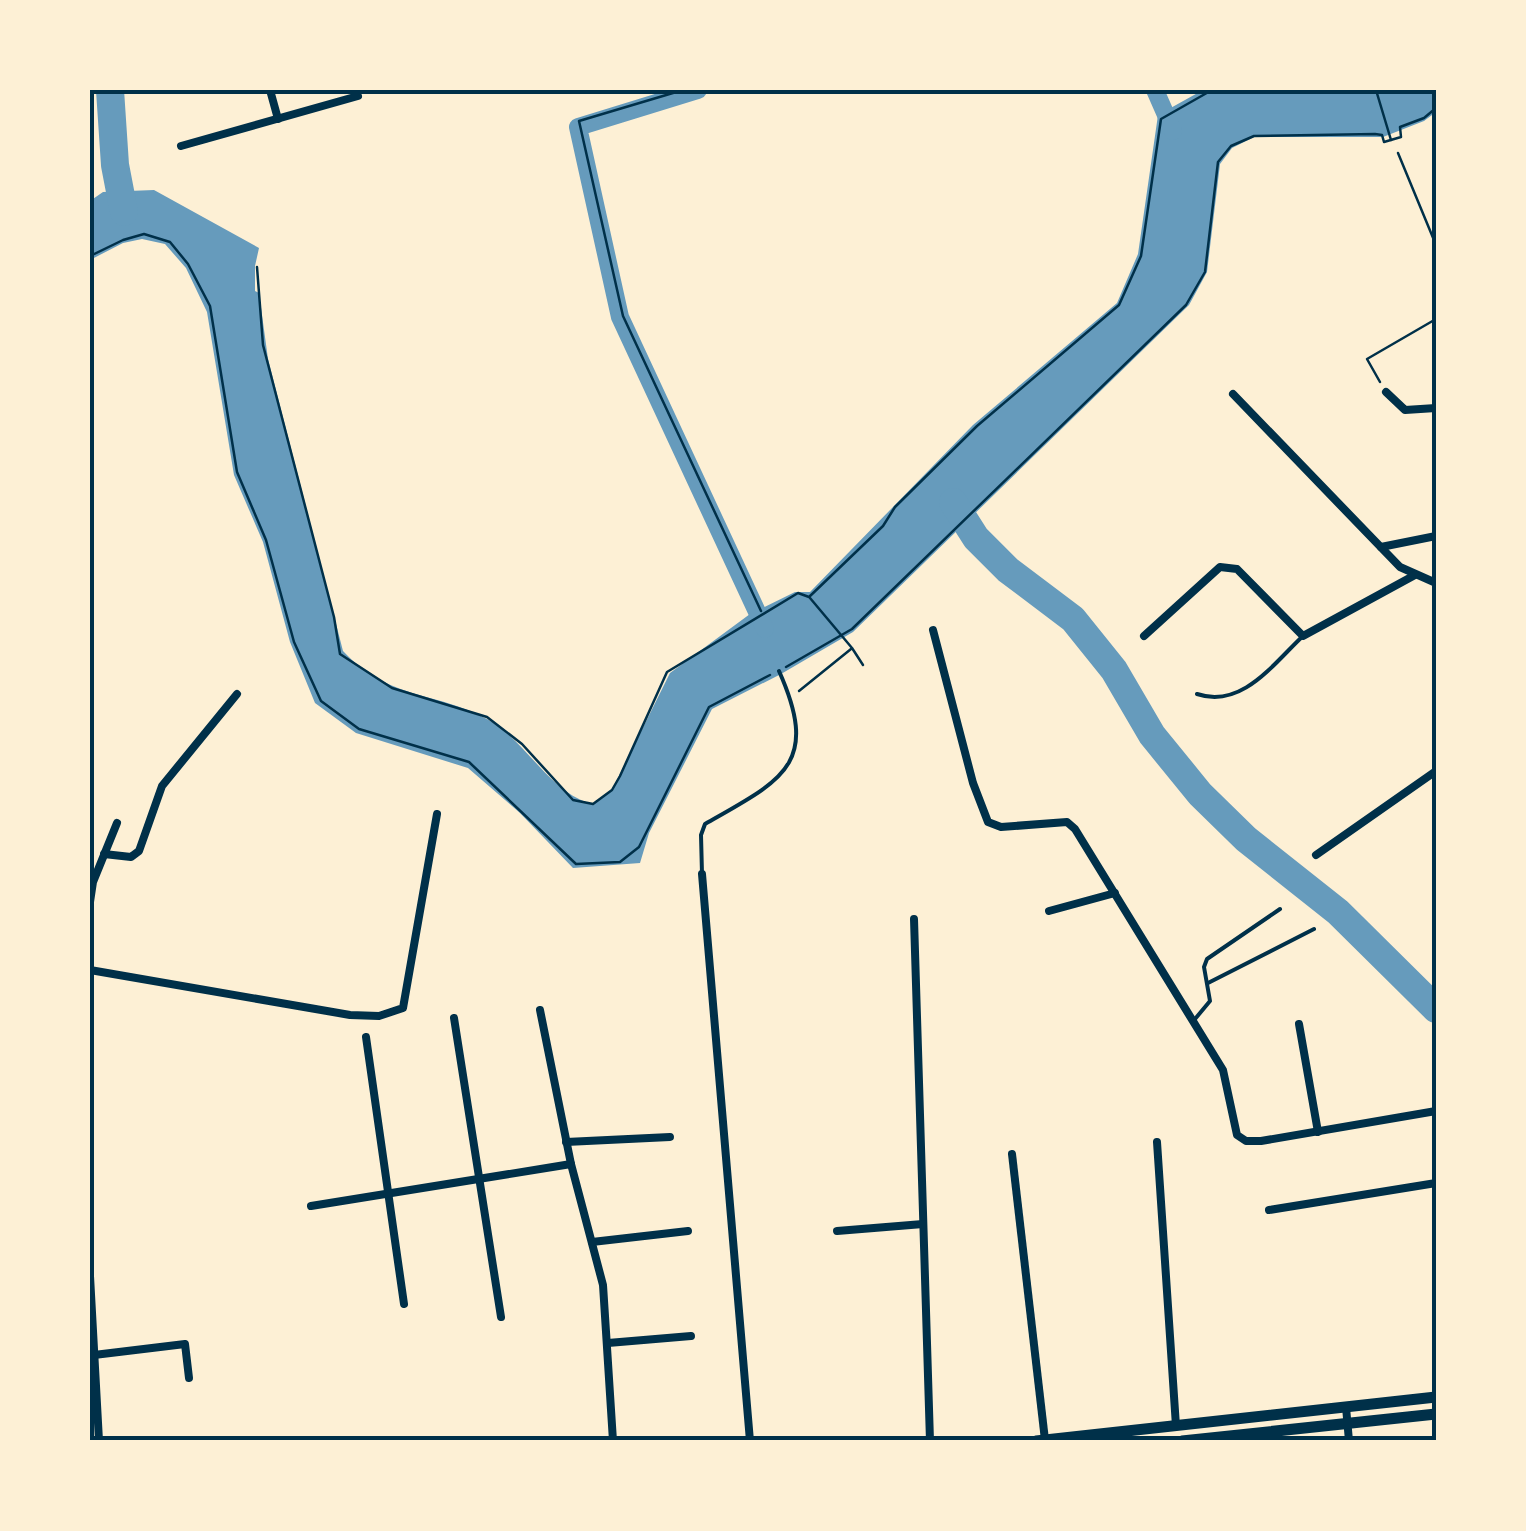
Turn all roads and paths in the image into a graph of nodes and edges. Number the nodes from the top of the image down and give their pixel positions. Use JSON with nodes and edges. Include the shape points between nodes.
{"nodes":[{"id":1,"x":270,"y":90,"type":"edge"},
{"id":2,"x":684,"y":90,"type":"edge"},
{"id":3,"x":1212,"y":90,"type":"edge"},
{"id":4,"x":1376,"y":90,"type":"edge"},
{"id":5,"x":358,"y":96,"type":"dead end"},
{"id":6,"x":1436,"y":108,"type":"edge"},
{"id":7,"x":278,"y":118,"type":"junction"},
{"id":8,"x":1391,"y":140,"type":"junction"},
{"id":9,"x":181,"y":146,"type":"dead end"},
{"id":10,"x":1398,"y":152,"type":"dead end"},
{"id":11,"x":1436,"y":244,"type":"edge"},
{"id":12,"x":90,"y":256,"type":"edge"},
{"id":13,"x":257,"y":268,"type":"dead end"},
{"id":14,"x":1436,"y":319,"type":"edge"},
{"id":15,"x":1386,"y":392,"type":"joint"},
{"id":16,"x":1233,"y":394,"type":"dead end"},
{"id":17,"x":1436,"y":408,"type":"edge"},
{"id":18,"x":1436,"y":536,"type":"edge"},
{"id":19,"x":1381,"y":547,"type":"junction"},
{"id":20,"x":1415,"y":575,"type":"junction"},
{"id":21,"x":1436,"y":583,"type":"edge"},
{"id":22,"x":809,"y":597,"type":"junction"},
{"id":23,"x":761,"y":613,"type":"junction"},
{"id":24,"x":933,"y":630,"type":"dead end"},
{"id":25,"x":842,"y":636,"type":"junction"},
{"id":26,"x":1144,"y":636,"type":"dead end"},
{"id":27,"x":1303,"y":636,"type":"junction"},
{"id":28,"x":852,"y":648,"type":"junction"},
{"id":29,"x":862,"y":665,"type":"dead end"},
{"id":30,"x":780,"y":673,"type":"junction"},
{"id":31,"x":237,"y":694,"type":"dead end"},
{"id":32,"x":1197,"y":694,"type":"dead end"},
{"id":33,"x":791,"y":698,"type":"junction"},
{"id":34,"x":1436,"y":772,"type":"edge"},
{"id":35,"x":437,"y":814,"type":"dead end"},
{"id":36,"x":117,"y":823,"type":"dead end"},
{"id":37,"x":104,"y":854,"type":"junction"},
{"id":38,"x":1316,"y":855,"type":"dead end"},
{"id":39,"x":702,"y":874,"type":"joint"},
{"id":40,"x":1114,"y":893,"type":"junction"},
{"id":41,"x":90,"y":902,"type":"edge"},
{"id":42,"x":1280,"y":910,"type":"dead end"},
{"id":43,"x":1049,"y":912,"type":"dead end"},
{"id":44,"x":914,"y":919,"type":"dead end"},
{"id":45,"x":1314,"y":928,"type":"dead end"},
{"id":46,"x":90,"y":970,"type":"edge"},
{"id":47,"x":1208,"y":983,"type":"junction"},
{"id":48,"x":540,"y":1010,"type":"dead end"},
{"id":49,"x":454,"y":1018,"type":"dead end"},
{"id":50,"x":1193,"y":1021,"type":"junction"},
{"id":51,"x":1299,"y":1024,"type":"dead end"},
{"id":52,"x":366,"y":1037,"type":"dead end"},
{"id":53,"x":1436,"y":1112,"type":"edge"},
{"id":54,"x":1318,"y":1132,"type":"junction"},
{"id":55,"x":670,"y":1137,"type":"dead end"},
{"id":56,"x":566,"y":1142,"type":"junction"},
{"id":57,"x":1157,"y":1142,"type":"dead end"},
{"id":58,"x":1012,"y":1154,"type":"dead end"},
{"id":59,"x":571,"y":1164,"type":"junction"},
{"id":60,"x":480,"y":1176,"type":"junction"},
{"id":61,"x":1436,"y":1183,"type":"edge"},
{"id":62,"x":388,"y":1192,"type":"junction"},
{"id":63,"x":311,"y":1206,"type":"dead end"},
{"id":64,"x":1268,"y":1210,"type":"dead end"},
{"id":65,"x":923,"y":1224,"type":"junction"},
{"id":66,"x":688,"y":1230,"type":"dead end"},
{"id":67,"x":837,"y":1230,"type":"dead end"},
{"id":68,"x":592,"y":1242,"type":"junction"},
{"id":69,"x":90,"y":1276,"type":"edge"},
{"id":70,"x":404,"y":1304,"type":"dead end"},
{"id":71,"x":501,"y":1317,"type":"dead end"},
{"id":72,"x":690,"y":1336,"type":"dead end"},
{"id":73,"x":608,"y":1343,"type":"junction"},
{"id":74,"x":94,"y":1355,"type":"junction"},
{"id":75,"x":189,"y":1378,"type":"dead end"},
{"id":76,"x":93,"y":1379,"type":"edge"},
{"id":77,"x":1436,"y":1397,"type":"edge"},
{"id":78,"x":1346,"y":1407,"type":"junction"},
{"id":79,"x":1436,"y":1414,"type":"edge"},
{"id":80,"x":1347,"y":1423,"type":"junction"},
{"id":81,"x":1176,"y":1426,"type":"junction"},
{"id":82,"x":1045,"y":1440,"type":"edge"},
{"id":83,"x":1060,"y":1440,"type":"edge"},
{"id":84,"x":99,"y":1441,"type":"edge"},
{"id":85,"x":613,"y":1441,"type":"edge"},
{"id":86,"x":750,"y":1441,"type":"edge"},
{"id":87,"x":930,"y":1441,"type":"edge"},
{"id":88,"x":1036,"y":1441,"type":"edge"},
{"id":89,"x":1182,"y":1441,"type":"edge"},
{"id":90,"x":1349,"y":1441,"type":"edge"}],
"edges":[{"from":1,"to":7,"type":"street"},
{"from":2,"to":23,"type":"path","via":[[578,122],[623,316]]},
{"from":3,"to":22,"type":"path","via":[[1162,119],[1141,256],[1119,305],[977,426]]},
{"from":4,"to":8,"type":"path"},
{"from":5,"to":7,"type":"street"},
{"from":6,"to":8,"type":"path","via":[[1400,127],[1402,137]]},
{"from":7,"to":9,"type":"street"},
{"from":8,"to":25,"type":"path","via":[[1384,142],[1382,134],[1254,136],[1231,146],[1218,162],[1204,272],[1186,304]]},
{"from":10,"to":11,"type":"path"},
{"from":12,"to":30,"type":"path","via":[[144,234],[170,242],[210,306],[238,472],[320,701],[359,729],[470,762],[576,864],[620,862],[640,847],[709,707]]},
{"from":13,"to":23,"type":"path","via":[[263,344],[340,654],[392,688],[487,717],[573,800],[594,804],[620,776],[667,672]]},
{"from":14,"to":15,"type":"path","via":[[1367,360]]},
{"from":15,"to":17,"type":"street","via":[[1405,410]]},
{"from":16,"to":19,"type":"street"},
{"from":18,"to":19,"type":"street"},
{"from":19,"to":20,"type":"street"},
{"from":20,"to":21,"type":"street"},
{"from":20,"to":27,"type":"street"},
{"from":22,"to":23,"type":"path","via":[[798,593]]},
{"from":22,"to":25,"type":"path"},
{"from":24,"to":40,"type":"street","via":[[988,822],[1067,822]]},
{"from":25,"to":28,"type":"path"},
{"from":25,"to":30,"type":"path"},
{"from":26,"to":27,"type":"street","via":[[1220,566],[1236,569]]},
{"from":27,"to":32,"type":"lane","via":[[1240,694]]},
{"from":28,"to":29,"type":"path"},
{"from":28,"to":33,"type":"path"},
{"from":30,"to":33,"type":"lane"},
{"from":31,"to":37,"type":"street","via":[[162,786],[138,851],[131,857]]},
{"from":33,"to":39,"type":"lane","via":[[798,743],[792,763],[705,824]]},
{"from":34,"to":38,"type":"street"},
{"from":35,"to":46,"type":"street","via":[[403,1008],[395,1014],[350,1015]]},
{"from":36,"to":37,"type":"street"},
{"from":37,"to":41,"type":"street"},
{"from":39,"to":86,"type":"street"},
{"from":40,"to":43,"type":"street"},
{"from":40,"to":50,"type":"street"},
{"from":42,"to":47,"type":"lane","via":[[1207,960]]},
{"from":44,"to":65,"type":"street"},
{"from":45,"to":47,"type":"lane"},
{"from":47,"to":50,"type":"lane","via":[[1210,1001]]},
{"from":48,"to":56,"type":"street"},
{"from":49,"to":60,"type":"street"},
{"from":50,"to":54,"type":"street","via":[[1226,1078],[1236,1135],[1261,1141]]},
{"from":51,"to":54,"type":"street"},
{"from":52,"to":62,"type":"street"},
{"from":53,"to":54,"type":"street"},
{"from":55,"to":56,"type":"street"},
{"from":56,"to":59,"type":"street"},
{"from":57,"to":81,"type":"street"},
{"from":58,"to":82,"type":"street"},
{"from":59,"to":60,"type":"street"},
{"from":59,"to":68,"type":"street"},
{"from":60,"to":62,"type":"street"},
{"from":60,"to":71,"type":"street"},
{"from":61,"to":64,"type":"street"},
{"from":62,"to":63,"type":"street"},
{"from":62,"to":70,"type":"street"},
{"from":65,"to":67,"type":"street"},
{"from":65,"to":87,"type":"street"},
{"from":66,"to":68,"type":"street"},
{"from":68,"to":73,"type":"street"},
{"from":69,"to":74,"type":"street"},
{"from":72,"to":73,"type":"street"},
{"from":73,"to":85,"type":"street"},
{"from":74,"to":75,"type":"street","via":[[185,1344]]},
{"from":74,"to":76,"type":"street"},
{"from":76,"to":84,"type":"street"},
{"from":77,"to":78,"type":"main road"},
{"from":78,"to":80,"type":"street"},
{"from":78,"to":81,"type":"main road"},
{"from":79,"to":80,"type":"main road"},
{"from":80,"to":89,"type":"main road"},
{"from":80,"to":90,"type":"street"},
{"from":81,"to":83,"type":"main road"},
{"from":82,"to":83,"type":"main road"},
{"from":82,"to":88,"type":"main road"}]}
